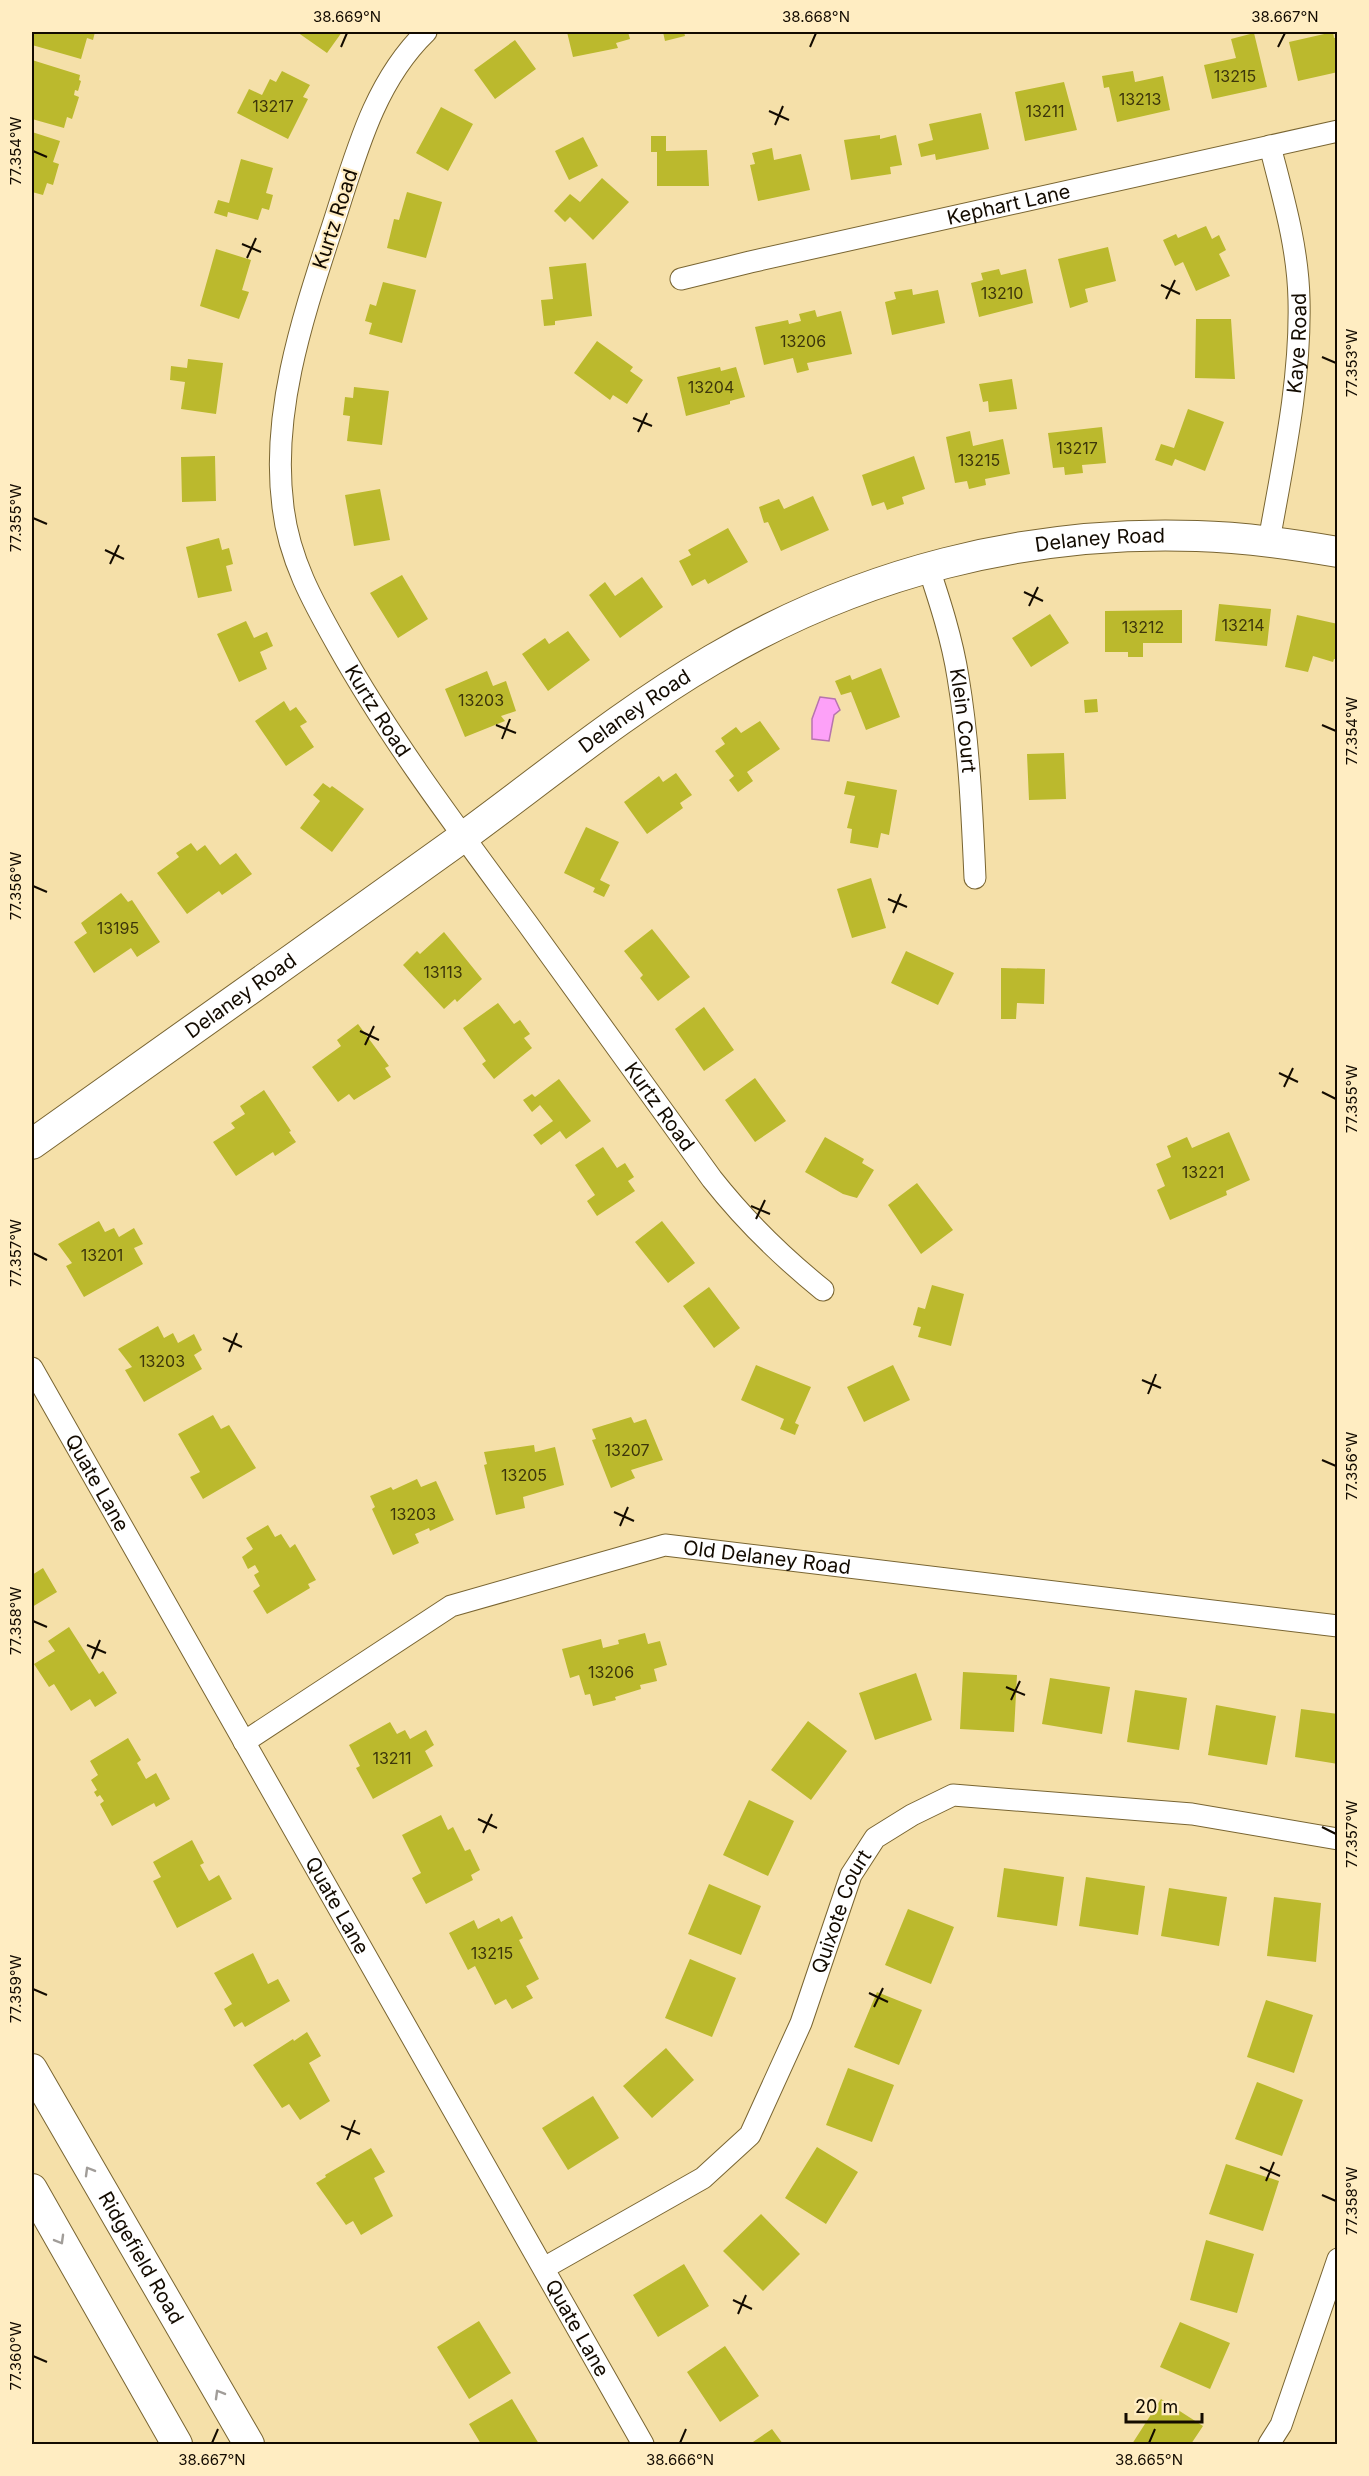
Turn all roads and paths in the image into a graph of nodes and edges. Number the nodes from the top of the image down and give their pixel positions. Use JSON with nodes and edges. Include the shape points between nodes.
{"nodes":[{"id":1,"x":426,"y":32,"type":"edge"},
{"id":2,"x":1338,"y":131,"type":"edge"},
{"id":3,"x":1270,"y":146,"type":"junction"},
{"id":4,"x":681,"y":279,"type":"dead end"},
{"id":5,"x":1269,"y":541,"type":"junction"},
{"id":6,"x":1338,"y":552,"type":"edge"},
{"id":7,"x":928,"y":566,"type":"junction"},
{"id":8,"x":463,"y":837,"type":"junction"},
{"id":9,"x":975,"y":878,"type":"dead end"},
{"id":10,"x":32,"y":1144,"type":"edge"},
{"id":11,"x":823,"y":1290,"type":"dead end"},
{"id":12,"x":32,"y":1368,"type":"edge"},
{"id":13,"x":1338,"y":1626,"type":"edge"},
{"id":14,"x":244,"y":1742,"type":"junction"},
{"id":15,"x":1338,"y":1839,"type":"edge"},
{"id":16,"x":32,"y":2069,"type":"edge"},
{"id":17,"x":32,"y":2189,"type":"edge"},
{"id":18,"x":1338,"y":2259,"type":"edge"},
{"id":19,"x":544,"y":2268,"type":"junction"},
{"id":20,"x":177,"y":2445,"type":"edge"},
{"id":21,"x":249,"y":2445,"type":"edge"},
{"id":22,"x":643,"y":2445,"type":"edge"},
{"id":23,"x":1269,"y":2445,"type":"edge"}],
"edges":[{"from":1,"to":8,"type":"street","name":"Kurtz Road","via":[[388,80],[370,115],[308,300],[284,413],[280,468],[291,550],[306,588],[358,682]]},
{"from":2,"to":3,"type":"street","name":"Kephart Lane"},
{"from":3,"to":4,"type":"street","name":"Kephart Lane"},
{"from":3,"to":5,"type":"street","name":"Kaye Road","via":[[1291,229],[1299,298],[1297,359]]},
{"from":5,"to":6,"type":"street","name":"Delaney Road"},
{"from":5,"to":7,"type":"street","name":"Delaney Road","via":[[1197,536],[1098,538],[995,550]]},
{"from":7,"to":8,"type":"street","name":"Delaney Road","via":[[822,604],[712,660],[660,693]]},
{"from":7,"to":9,"type":"street","name":"Klein Court","via":[[946,621],[958,677],[970,779]]},
{"from":8,"to":10,"type":"street","name":"Delaney Road"},
{"from":8,"to":11,"type":"street","name":"Kurtz Road","via":[[712,1179],[780,1255]]},
{"from":12,"to":14,"type":"street","name":"Quate Lane"},
{"from":13,"to":14,"type":"street","name":"Old Delaney Road","via":[[665,1545],[451,1606]]},
{"from":14,"to":19,"type":"street","name":"Quate Lane"},
{"from":15,"to":19,"type":"street","name":"Quixote Court","via":[[1191,1814],[953,1795],[912,1815],[874,1838],[851,1875],[801,2023],[750,2135],[703,2178]]},
{"from":21,"to":16,"type":"street","name":"Ridgefield Road","one_way":true},
{"from":17,"to":20,"type":"street","one_way":true},
{"from":18,"to":23,"type":"street","via":[[1281,2425]]},
{"from":19,"to":22,"type":"street","name":"Quate Lane"}]}
